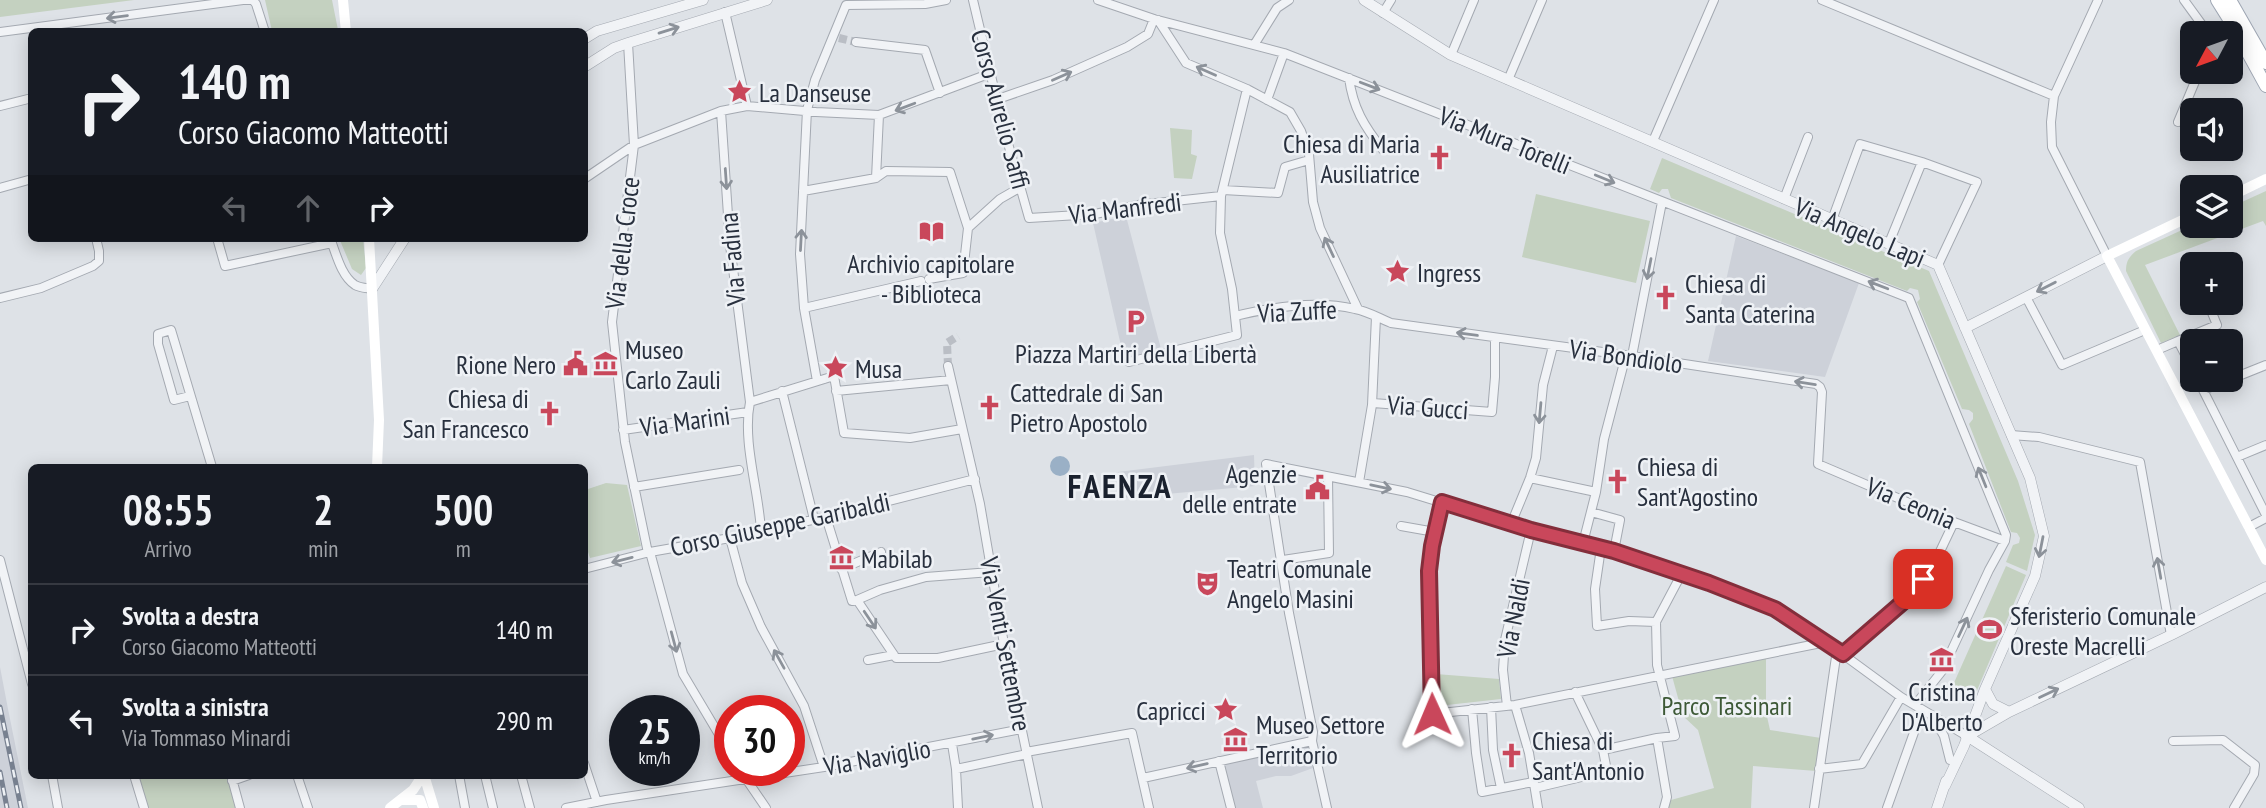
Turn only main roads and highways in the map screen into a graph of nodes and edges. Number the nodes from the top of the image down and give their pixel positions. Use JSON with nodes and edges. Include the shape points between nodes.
{"nodes":[{"id":1,"x":343,"y":0,"type":"edge"},
{"id":2,"x":2217,"y":0,"type":"edge"},
{"id":3,"x":2230,"y":0,"type":"edge"},
{"id":4,"x":346,"y":28,"type":"edge"},
{"id":5,"x":2266,"y":63,"type":"edge"},
{"id":6,"x":2266,"y":86,"type":"edge"},
{"id":7,"x":2266,"y":179,"type":"edge"},
{"id":8,"x":2243,"y":190,"type":"edge"},
{"id":9,"x":2180,"y":221,"type":"edge"},
{"id":10,"x":369,"y":242,"type":"edge"},
{"id":11,"x":377,"y":464,"type":"edge"},
{"id":12,"x":2266,"y":560,"type":"edge"},
{"id":13,"x":421,"y":779,"type":"edge"},
{"id":14,"x":425,"y":779,"type":"edge"},
{"id":15,"x":400,"y":801,"type":"junction"},
{"id":16,"x":390,"y":808,"type":"edge"},
{"id":17,"x":424,"y":808,"type":"edge"},
{"id":18,"x":434,"y":808,"type":"edge"}],
"edges":[{"from":1,"to":4,"type":"main road"},
{"from":2,"to":6,"type":"main road"},
{"from":3,"to":5,"type":"main road"},
{"from":7,"to":8,"type":"main road"},
{"from":9,"to":12,"type":"main road","via":[[2107,256]]},
{"from":10,"to":11,"type":"main road"},
{"from":13,"to":15,"type":"main road"},
{"from":14,"to":18,"type":"main road"},
{"from":15,"to":16,"type":"main road"},
{"from":15,"to":17,"type":"main road","via":[[420,800]]}]}
